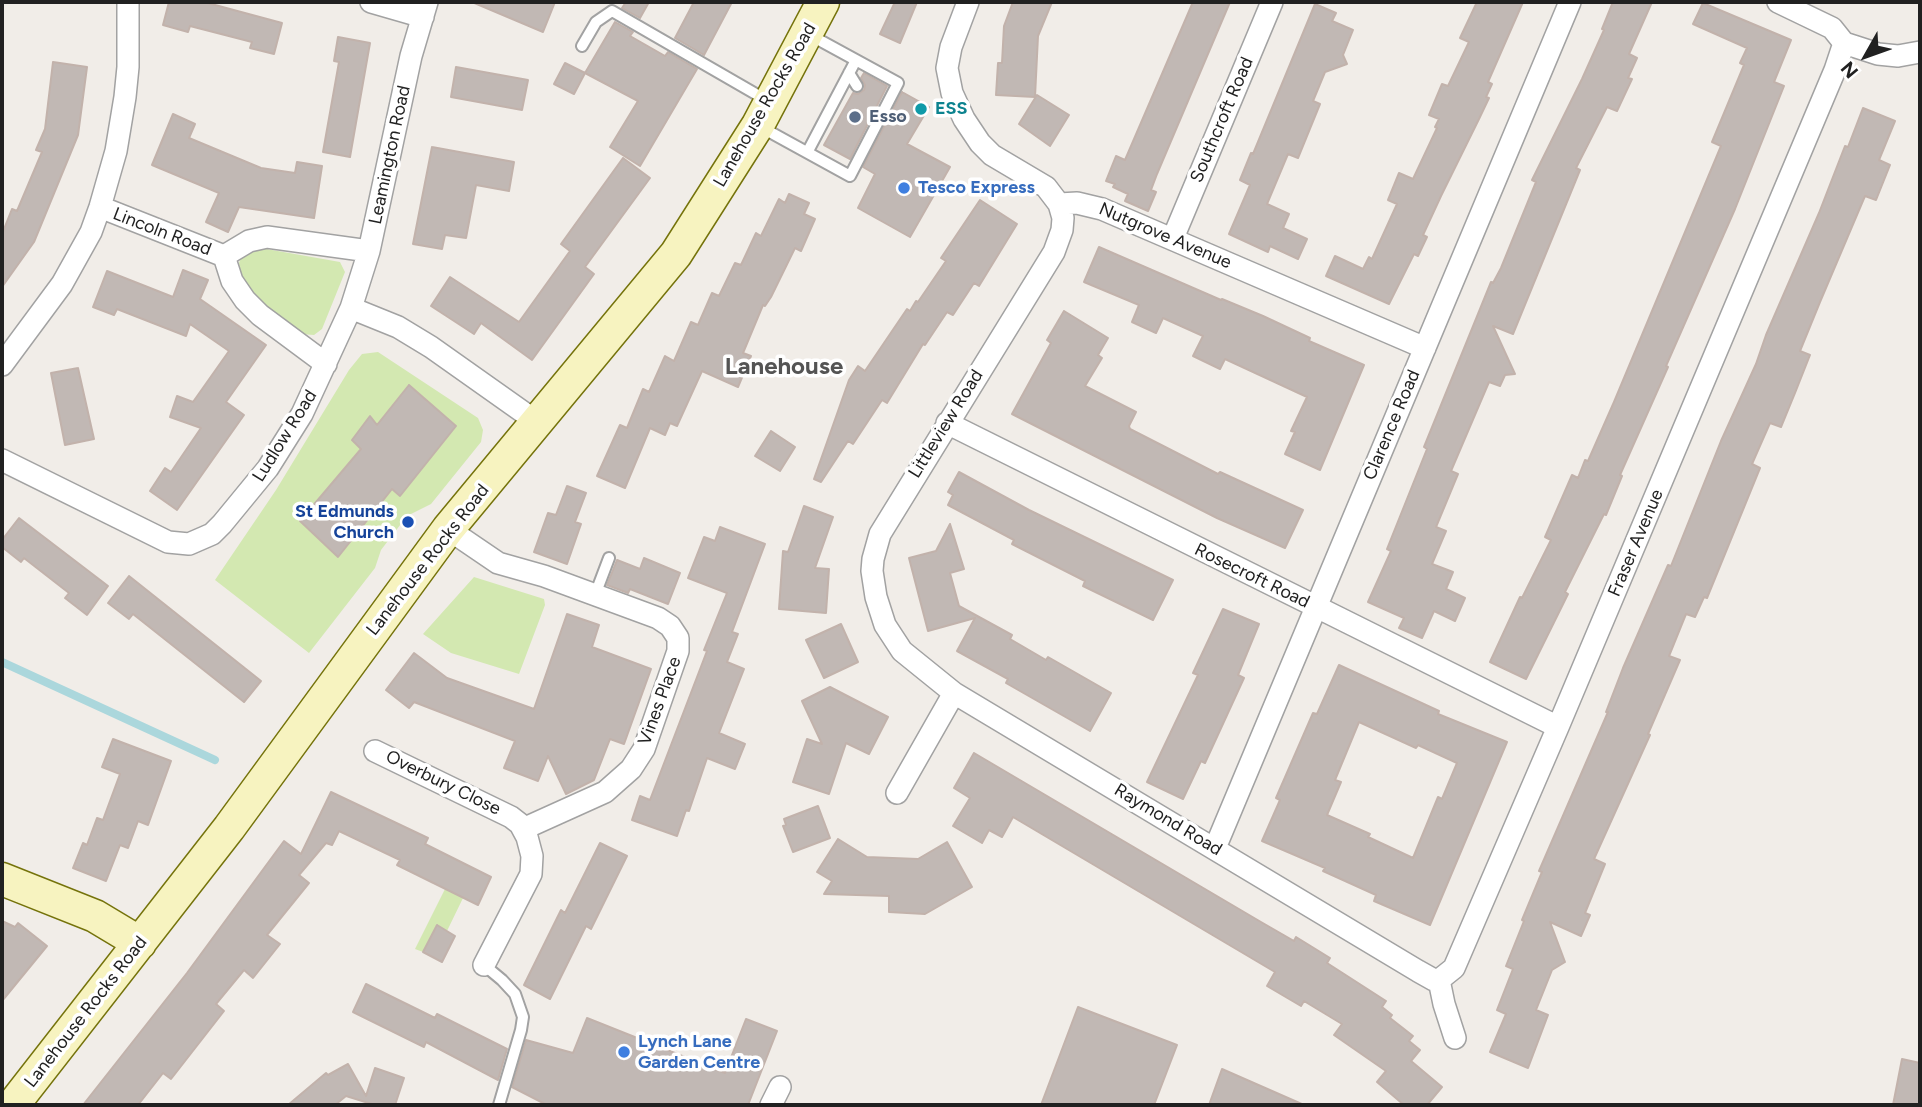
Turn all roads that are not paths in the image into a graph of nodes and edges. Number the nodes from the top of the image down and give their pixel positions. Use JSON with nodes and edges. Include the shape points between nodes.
{"nodes":[{"id":1,"x":128,"y":2,"type":"edge"},
{"id":2,"x":371,"y":2,"type":"edge"},
{"id":3,"x":823,"y":2,"type":"edge"},
{"id":4,"x":968,"y":2,"type":"edge"},
{"id":5,"x":1272,"y":2,"type":"edge"},
{"id":6,"x":1570,"y":2,"type":"edge"},
{"id":7,"x":1778,"y":2,"type":"edge"},
{"id":8,"x":425,"y":9,"type":"edge"},
{"id":9,"x":808,"y":33,"type":"junction"},
{"id":10,"x":1844,"y":43,"type":"junction"},
{"id":11,"x":582,"y":46,"type":"dead end"},
{"id":12,"x":1920,"y":52,"type":"edge"},
{"id":13,"x":856,"y":60,"type":"junction"},
{"id":14,"x":849,"y":74,"type":"junction"},
{"id":15,"x":857,"y":86,"type":"dead end"},
{"id":16,"x":839,"y":94,"type":"junction"},
{"id":17,"x":846,"y":106,"type":"dead end"},
{"id":18,"x":829,"y":112,"type":"junction"},
{"id":19,"x":764,"y":114,"type":"junction"},
{"id":20,"x":836,"y":123,"type":"dead end"},
{"id":21,"x":852,"y":149,"type":"dead end"},
{"id":22,"x":808,"y":151,"type":"junction"},
{"id":23,"x":859,"y":160,"type":"junction"},
{"id":24,"x":1059,"y":204,"type":"junction"},
{"id":25,"x":100,"y":207,"type":"junction"},
{"id":26,"x":1173,"y":238,"type":"junction"},
{"id":27,"x":369,"y":251,"type":"junction"},
{"id":28,"x":224,"y":256,"type":"junction"},
{"id":29,"x":351,"y":308,"type":"junction"},
{"id":30,"x":1425,"y":348,"type":"junction"},
{"id":31,"x":326,"y":364,"type":"junction"},
{"id":32,"x":2,"y":365,"type":"edge"},
{"id":33,"x":537,"y":422,"type":"junction"},
{"id":34,"x":947,"y":423,"type":"junction"},
{"id":35,"x":2,"y":460,"type":"edge"},
{"id":36,"x":449,"y":529,"type":"junction"},
{"id":37,"x":609,"y":558,"type":"dead end"},
{"id":38,"x":594,"y":595,"type":"junction"},
{"id":39,"x":1315,"y":607,"type":"junction"},
{"id":40,"x":902,"y":651,"type":"joint"},
{"id":41,"x":954,"y":693,"type":"junction"},
{"id":42,"x":1558,"y":727,"type":"junction"},
{"id":43,"x":375,"y":751,"type":"dead end"},
{"id":44,"x":897,"y":793,"type":"dead end"},
{"id":45,"x":523,"y":829,"type":"junction"},
{"id":46,"x":1215,"y":848,"type":"junction"},
{"id":47,"x":2,"y":879,"type":"edge"},
{"id":48,"x":140,"y":943,"type":"junction"},
{"id":49,"x":484,"y":965,"type":"joint"},
{"id":50,"x":1439,"y":980,"type":"junction"},
{"id":51,"x":1454,"y":1038,"type":"dead end"},
{"id":52,"x":13,"y":1105,"type":"edge"},
{"id":53,"x":499,"y":1105,"type":"edge"}],
"edges":[{"from":1,"to":25,"type":"street","via":[[125,97]]},
{"from":2,"to":8,"type":"street"},
{"from":3,"to":9,"type":"main road","name":"Lanehouse Rocks Road"},
{"from":4,"to":24,"type":"street","via":[[948,57],[957,106],[980,144],[1046,187]]},
{"from":5,"to":26,"type":"street","name":"Southcroft Road"},
{"from":6,"to":30,"type":"street","name":"Clarence Road"},
{"from":7,"to":10,"type":"street","via":[[1832,28]]},
{"from":8,"to":27,"type":"street","name":"Leamington Road"},
{"from":9,"to":13,"type":"lane"},
{"from":9,"to":19,"type":"main road","name":"Lanehouse Rocks Road"},
{"from":10,"to":12,"type":"street","via":[[1878,54]]},
{"from":10,"to":42,"type":"street","name":"Fraser Avenue"},
{"from":11,"to":19,"type":"lane","via":[[596,22],[612,11]]},
{"from":13,"to":14,"type":"lane"},
{"from":13,"to":23,"type":"lane","via":[[898,83],[865,137]]},
{"from":14,"to":15,"type":"lane"},
{"from":14,"to":16,"type":"lane"},
{"from":16,"to":17,"type":"lane"},
{"from":16,"to":18,"type":"lane"},
{"from":18,"to":20,"type":"lane"},
{"from":18,"to":22,"type":"lane"},
{"from":19,"to":22,"type":"lane"},
{"from":19,"to":33,"type":"main road","name":"Lanehouse Rocks Road","via":[[676,254]]},
{"from":21,"to":23,"type":"lane"},
{"from":22,"to":23,"type":"lane","via":[[850,176]]},
{"from":24,"to":26,"type":"street","name":"Nutgrove Avenue","via":[[1088,204]]},
{"from":24,"to":34,"type":"street","name":"Littleview Road","via":[[1062,230],[1054,252]]},
{"from":25,"to":28,"type":"street","name":"Lincoln Road"},
{"from":25,"to":32,"type":"street","via":[[62,284]]},
{"from":26,"to":30,"type":"street","name":"Nutgrove Avenue"},
{"from":27,"to":28,"type":"street","name":"Lincoln Road","via":[[267,237],[249,241]]},
{"from":27,"to":29,"type":"street","name":"Leamington Road"},
{"from":28,"to":31,"type":"street","name":"Lincoln Road","via":[[232,281],[245,300]]},
{"from":29,"to":31,"type":"street","name":"Ludlow Road"},
{"from":29,"to":33,"type":"street","via":[[398,327]]},
{"from":30,"to":39,"type":"street","name":"Clarence Road"},
{"from":31,"to":35,"type":"street","name":"Ludlow Road","via":[[268,468],[212,534],[189,544],[168,542]]},
{"from":33,"to":36,"type":"main road","name":"Lanehouse Rocks Road"},
{"from":34,"to":39,"type":"street","name":"Rosecroft Road"},
{"from":34,"to":40,"type":"street","name":"Littleview Road","via":[[887,520],[873,559],[879,611]]},
{"from":36,"to":38,"type":"street","name":"Vines Place","via":[[498,564]]},
{"from":36,"to":48,"type":"main road","name":"Lanehouse Rocks Road"},
{"from":37,"to":38,"type":"lane"},
{"from":38,"to":45,"type":"street","name":"Vines Place","via":[[664,621],[678,638],[678,651],[643,749],[631,769],[605,792]]},
{"from":39,"to":42,"type":"street","name":"Rosecroft Road"},
{"from":39,"to":46,"type":"street","name":"Clarence Road"},
{"from":40,"to":41,"type":"street","name":"Raymond Road"},
{"from":41,"to":44,"type":"street"},
{"from":41,"to":46,"type":"street","name":"Raymond Road"},
{"from":42,"to":50,"type":"street","name":"Fraser Avenue","via":[[1454,968]]},
{"from":43,"to":45,"type":"street","name":"Overbury Close","via":[[511,817]]},
{"from":45,"to":49,"type":"street","via":[[532,850],[531,874]]},
{"from":46,"to":50,"type":"street","name":"Raymond Road"},
{"from":47,"to":48,"type":"main road","via":[[95,916]]},
{"from":48,"to":52,"type":"main road","name":"Lanehouse Rocks Road"},
{"from":49,"to":53,"type":"lane","via":[[515,994],[523,1017]]},
{"from":50,"to":51,"type":"street"}]}
